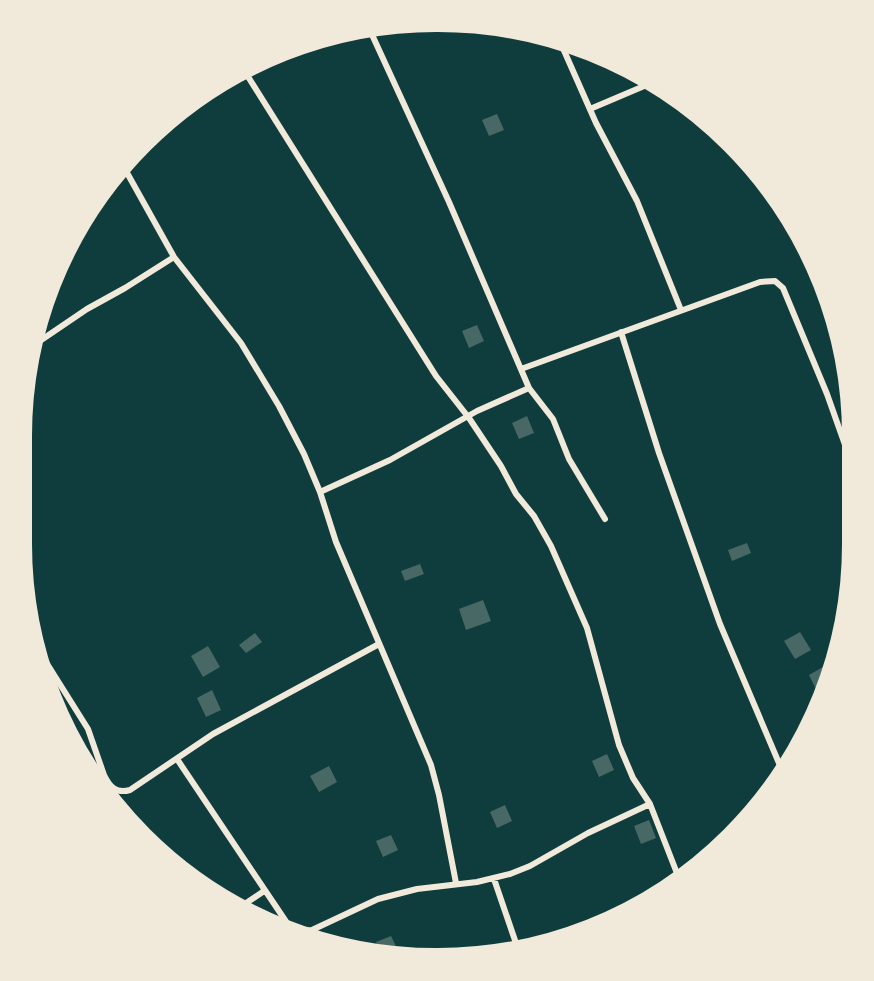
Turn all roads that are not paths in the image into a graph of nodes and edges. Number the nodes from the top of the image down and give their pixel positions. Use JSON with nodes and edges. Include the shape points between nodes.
{"nodes":[{"id":1,"x":372,"y":34,"type":"edge"},
{"id":2,"x":563,"y":48,"type":"edge"},
{"id":3,"x":247,"y":76,"type":"edge"},
{"id":4,"x":645,"y":86,"type":"edge"},
{"id":5,"x":590,"y":109,"type":"junction"},
{"id":6,"x":127,"y":172,"type":"edge"},
{"id":7,"x":174,"y":257,"type":"junction"},
{"id":8,"x":681,"y":310,"type":"junction"},
{"id":9,"x":621,"y":332,"type":"junction"},
{"id":10,"x":40,"y":341,"type":"edge"},
{"id":11,"x":521,"y":369,"type":"junction"},
{"id":12,"x":529,"y":388,"type":"junction"},
{"id":13,"x":469,"y":417,"type":"junction"},
{"id":14,"x":846,"y":448,"type":"edge"},
{"id":15,"x":320,"y":492,"type":"junction"},
{"id":16,"x":605,"y":519,"type":"dead end"},
{"id":17,"x":380,"y":644,"type":"junction"},
{"id":18,"x":46,"y":662,"type":"edge"},
{"id":19,"x":177,"y":759,"type":"junction"},
{"id":20,"x":780,"y":766,"type":"edge"},
{"id":21,"x":104,"y":775,"type":"junction"},
{"id":22,"x":100,"y":776,"type":"edge"},
{"id":23,"x":650,"y":804,"type":"junction"},
{"id":24,"x":677,"y":874,"type":"edge"},
{"id":25,"x":494,"y":879,"type":"junction"},
{"id":26,"x":456,"y":883,"type":"junction"},
{"id":27,"x":264,"y":891,"type":"junction"},
{"id":28,"x":245,"y":904,"type":"edge"},
{"id":29,"x":288,"y":924,"type":"edge"},
{"id":30,"x":307,"y":931,"type":"edge"},
{"id":31,"x":517,"y":945,"type":"edge"}],
"edges":[{"from":1,"to":11,"type":"street"},
{"from":2,"to":5,"type":"street"},
{"from":3,"to":13,"type":"street","via":[[436,376]]},
{"from":4,"to":5,"type":"street"},
{"from":5,"to":8,"type":"street","via":[[637,201]]},
{"from":6,"to":7,"type":"street"},
{"from":7,"to":10,"type":"street"},
{"from":7,"to":15,"type":"street","via":[[241,343],[279,406]]},
{"from":8,"to":9,"type":"street"},
{"from":8,"to":14,"type":"street","via":[[760,282],[779,284]]},
{"from":9,"to":11,"type":"street"},
{"from":9,"to":20,"type":"street","via":[[720,624]]},
{"from":11,"to":12,"type":"street"},
{"from":12,"to":13,"type":"street"},
{"from":12,"to":16,"type":"street","via":[[553,419],[569,459]]},
{"from":13,"to":15,"type":"street"},
{"from":13,"to":23,"type":"street","via":[[551,546],[587,628],[619,745]]},
{"from":15,"to":17,"type":"street","via":[[336,542]]},
{"from":17,"to":19,"type":"street","via":[[213,734]]},
{"from":17,"to":26,"type":"street","via":[[431,765]]},
{"from":18,"to":21,"type":"street","via":[[88,729]]},
{"from":19,"to":21,"type":"street","via":[[123,792],[109,785]]},
{"from":19,"to":27,"type":"street"},
{"from":21,"to":22,"type":"street"},
{"from":23,"to":24,"type":"street"},
{"from":23,"to":25,"type":"street","via":[[530,866]]},
{"from":25,"to":26,"type":"street"},
{"from":25,"to":31,"type":"street"},
{"from":26,"to":30,"type":"street","via":[[378,898]]},
{"from":27,"to":28,"type":"street"},
{"from":27,"to":29,"type":"street"}]}
